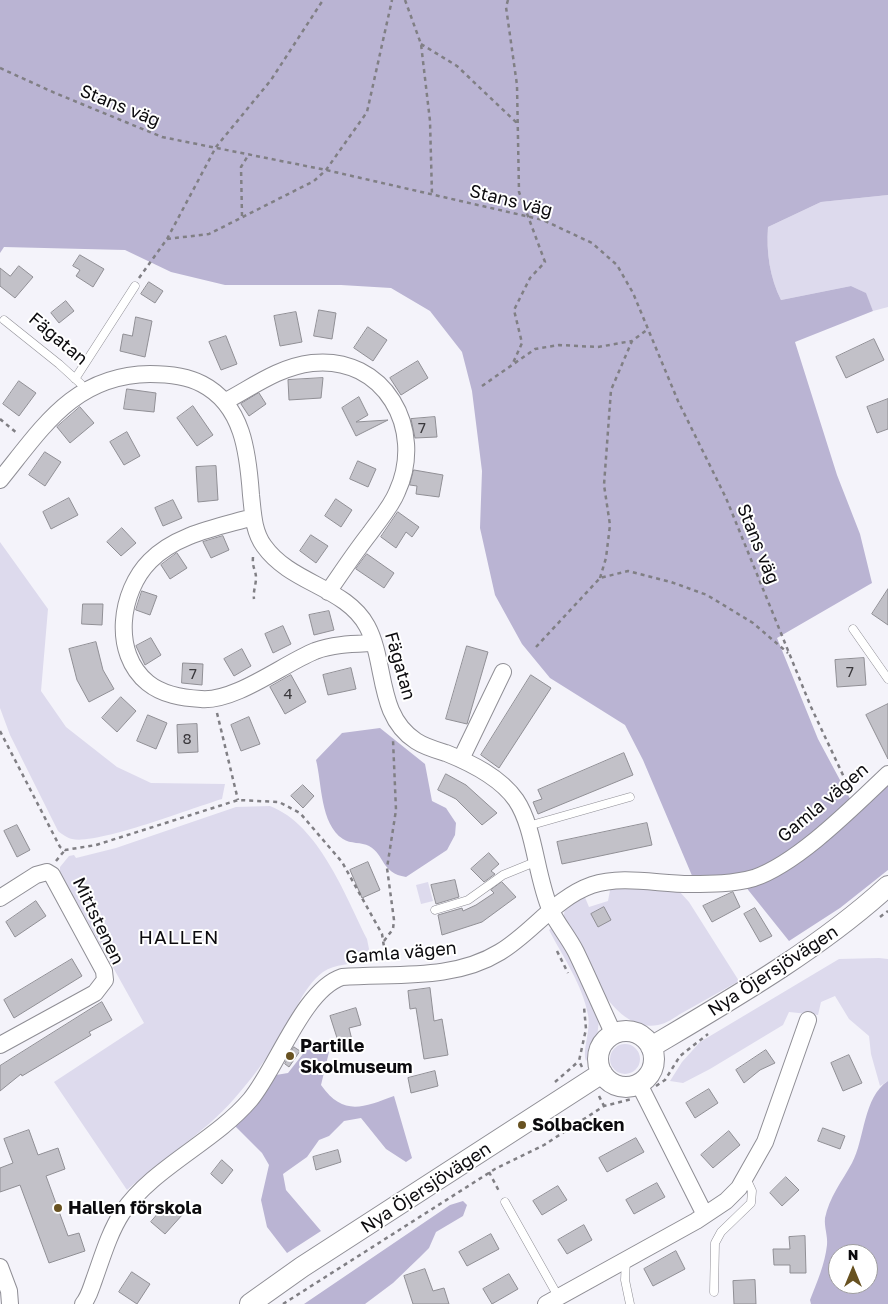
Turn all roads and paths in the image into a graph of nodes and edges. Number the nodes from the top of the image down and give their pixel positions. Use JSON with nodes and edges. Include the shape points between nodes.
{"nodes":[{"id":1,"x":323,"y":0,"type":"edge"},
{"id":2,"x":392,"y":0,"type":"edge"},
{"id":3,"x":405,"y":0,"type":"edge"},
{"id":4,"x":508,"y":0,"type":"edge"},
{"id":5,"x":421,"y":44,"type":"junction"},
{"id":6,"x":0,"y":68,"type":"edge"},
{"id":7,"x":519,"y":125,"type":"junction"},
{"id":8,"x":216,"y":147,"type":"junction"},
{"id":9,"x":250,"y":154,"type":"junction"},
{"id":10,"x":326,"y":170,"type":"junction"},
{"id":11,"x":432,"y":195,"type":"junction"},
{"id":12,"x":242,"y":216,"type":"junction"},
{"id":13,"x":527,"y":217,"type":"junction"},
{"id":14,"x":167,"y":239,"type":"junction"},
{"id":15,"x":135,"y":286,"type":"joint"},
{"id":16,"x":4,"y":320,"type":"dead end"},
{"id":17,"x":648,"y":329,"type":"junction"},
{"id":18,"x":632,"y":341,"type":"junction"},
{"id":19,"x":513,"y":363,"type":"junction"},
{"id":20,"x":80,"y":384,"type":"junction"},
{"id":21,"x":482,"y":386,"type":"dead end"},
{"id":22,"x":226,"y":401,"type":"junction"},
{"id":23,"x":0,"y":419,"type":"edge"},
{"id":24,"x":30,"y":443,"type":"junction"},
{"id":25,"x":0,"y":480,"type":"edge"},
{"id":26,"x":253,"y":517,"type":"junction"},
{"id":27,"x":257,"y":534,"type":"junction"},
{"id":28,"x":600,"y":578,"type":"junction"},
{"id":29,"x":328,"y":592,"type":"junction"},
{"id":30,"x":254,"y":599,"type":"dead end"},
{"id":31,"x":853,"y":629,"type":"dead end"},
{"id":32,"x":374,"y":643,"type":"junction"},
{"id":33,"x":536,"y":647,"type":"dead end"},
{"id":34,"x":789,"y":654,"type":"junction"},
{"id":35,"x":503,"y":672,"type":"dead end"},
{"id":36,"x":888,"y":679,"type":"edge"},
{"id":37,"x":213,"y":699,"type":"junction"},
{"id":38,"x":397,"y":722,"type":"junction"},
{"id":39,"x":0,"y":730,"type":"edge"},
{"id":40,"x":461,"y":759,"type":"junction"},
{"id":41,"x":888,"y":774,"type":"edge"},
{"id":42,"x":630,"y":797,"type":"dead end"},
{"id":43,"x":238,"y":800,"type":"junction"},
{"id":44,"x":857,"y":802,"type":"junction"},
{"id":45,"x":528,"y":826,"type":"junction"},
{"id":46,"x":535,"y":862,"type":"junction"},
{"id":47,"x":888,"y":886,"type":"edge"},
{"id":48,"x":0,"y":898,"type":"edge"},
{"id":49,"x":435,"y":910,"type":"dead end"},
{"id":50,"x":551,"y":910,"type":"junction"},
{"id":51,"x":888,"y":911,"type":"edge"},
{"id":52,"x":874,"y":922,"type":"dead end"},
{"id":53,"x":384,"y":941,"type":"junction"},
{"id":54,"x":553,"y":945,"type":"dead end"},
{"id":55,"x":388,"y":974,"type":"junction"},
{"id":56,"x":571,"y":979,"type":"dead end"},
{"id":57,"x":582,"y":1003,"type":"dead end"},
{"id":58,"x":808,"y":1020,"type":"dead end"},
{"id":59,"x":614,"y":1034,"type":"junction"},
{"id":60,"x":709,"y":1034,"type":"dead end"},
{"id":61,"x":0,"y":1046,"type":"edge"},
{"id":62,"x":651,"y":1047,"type":"junction"},
{"id":63,"x":579,"y":1061,"type":"junction"},
{"id":64,"x":596,"y":1077,"type":"junction"},
{"id":65,"x":552,"y":1084,"type":"dead end"},
{"id":66,"x":641,"y":1089,"type":"junction"},
{"id":67,"x":604,"y":1106,"type":"junction"},
{"id":68,"x":554,"y":1119,"type":"dead end"},
{"id":69,"x":570,"y":1128,"type":"junction"},
{"id":70,"x":526,"y":1145,"type":"dead end"},
{"id":71,"x":528,"y":1152,"type":"junction"},
{"id":72,"x":489,"y":1172,"type":"junction"},
{"id":73,"x":746,"y":1178,"type":"junction"},
{"id":74,"x":505,"y":1202,"type":"joint"},
{"id":75,"x":705,"y":1216,"type":"junction"},
{"id":76,"x":626,"y":1259,"type":"junction"},
{"id":77,"x":0,"y":1266,"type":"edge"},
{"id":78,"x":714,"y":1292,"type":"dead end"},
{"id":79,"x":555,"y":1302,"type":"edge"},
{"id":80,"x":10,"y":1304,"type":"edge"},
{"id":81,"x":83,"y":1304,"type":"edge"},
{"id":82,"x":250,"y":1304,"type":"edge"},
{"id":83,"x":283,"y":1304,"type":"edge"},
{"id":84,"x":630,"y":1304,"type":"edge"}],
"edges":[{"from":1,"to":8,"type":"path","via":[[271,80]]},
{"from":2,"to":10,"type":"path","via":[[367,112]]},
{"from":3,"to":5,"type":"path"},
{"from":4,"to":7,"type":"path","via":[[506,7],[517,84]]},
{"from":5,"to":7,"type":"path","via":[[457,66]]},
{"from":5,"to":11,"type":"path","via":[[430,121]]},
{"from":6,"to":8,"type":"path","name":"Stans väg","via":[[162,137]]},
{"from":7,"to":13,"type":"path","via":[[519,192]]},
{"from":8,"to":9,"type":"path","name":"Stans väg"},
{"from":8,"to":14,"type":"path"},
{"from":9,"to":10,"type":"path","name":"Stans väg"},
{"from":9,"to":12,"type":"path","via":[[241,167]]},
{"from":10,"to":11,"type":"path","name":"Stans väg"},
{"from":10,"to":12,"type":"path","via":[[314,181]]},
{"from":11,"to":13,"type":"path","name":"Stans väg"},
{"from":12,"to":14,"type":"path","via":[[208,234]]},
{"from":13,"to":17,"type":"path","name":"Stans väg","via":[[564,228],[592,243],[617,265]]},
{"from":13,"to":19,"type":"path","via":[[545,262],[530,278],[514,310],[522,343]]},
{"from":14,"to":15,"type":"path"},
{"from":15,"to":20,"type":"lane","via":[[111,320]]},
{"from":16,"to":20,"type":"lane","name":"Fägatan"},
{"from":17,"to":18,"type":"path"},
{"from":17,"to":34,"type":"path","name":"Stans väg","via":[[678,401],[726,498]]},
{"from":18,"to":19,"type":"path","via":[[598,347],[559,345],[535,349]]},
{"from":18,"to":28,"type":"path","via":[[610,390],[604,485],[610,525]]},
{"from":19,"to":21,"type":"path"},
{"from":20,"to":22,"type":"street","name":"Fägatan","via":[[138,374],[158,374],[202,384]]},
{"from":20,"to":24,"type":"street","name":"Fägatan"},
{"from":22,"to":26,"type":"street","name":"Fägatan","via":[[243,438],[250,470]]},
{"from":22,"to":29,"type":"street","via":[[274,374],[312,363],[333,363],[367,374],[396,404],[405,428],[406,443],[406,459],[398,492]]},
{"from":23,"to":24,"type":"path"},
{"from":24,"to":25,"type":"street","name":"Fägatan"},
{"from":26,"to":27,"type":"street","name":"Fägatan"},
{"from":26,"to":37,"type":"street","via":[[168,546],[136,578],[128,596],[123,633],[135,669],[161,691],[180,697]]},
{"from":27,"to":29,"type":"street","name":"Fägatan","via":[[271,555],[285,568]]},
{"from":27,"to":30,"type":"path","via":[[252,566],[256,578]]},
{"from":28,"to":33,"type":"path"},
{"from":28,"to":34,"type":"path","via":[[628,571],[707,595],[753,623]]},
{"from":29,"to":32,"type":"street","name":"Fägatan","via":[[352,607],[367,625]]},
{"from":31,"to":36,"type":"lane"},
{"from":32,"to":37,"type":"street","via":[[314,651]]},
{"from":32,"to":38,"type":"street","name":"Fägatan","via":[[386,700]]},
{"from":34,"to":44,"type":"path","name":"Stans väg"},
{"from":35,"to":40,"type":"street"},
{"from":37,"to":43,"type":"path"},
{"from":38,"to":40,"type":"street","name":"Fägatan","via":[[416,741]]},
{"from":38,"to":53,"type":"path","via":[[392,733],[396,810],[387,868],[394,920],[393,929]]},
{"from":39,"to":43,"type":"path","via":[[60,847],[65,850],[124,837]]},
{"from":40,"to":45,"type":"street","name":"Fägatan","via":[[487,773],[515,798]]},
{"from":41,"to":44,"type":"street","name":"Gamla vägen"},
{"from":42,"to":45,"type":"lane"},
{"from":43,"to":53,"type":"path","via":[[279,802],[300,813],[342,862]]},
{"from":44,"to":50,"type":"street","name":"Gamla vägen","via":[[807,847],[754,878],[724,883],[619,881],[592,885]]},
{"from":45,"to":46,"type":"street","name":"Fägatan"},
{"from":46,"to":49,"type":"lane","via":[[503,875],[468,900]]},
{"from":46,"to":50,"type":"street","name":"Fägatan"},
{"from":47,"to":62,"type":"street","name":"Nya Öjersjövägen","via":[[844,924]]},
{"from":48,"to":61,"type":"street","name":"Mittstenen","via":[[36,875],[47,872],[52,875],[104,971],[105,980],[95,993]]},
{"from":50,"to":55,"type":"street","name":"Gamla vägen","via":[[499,953],[464,968],[436,973]]},
{"from":50,"to":59,"type":"street","name":"Fägatan","via":[[575,950]]},
{"from":51,"to":52,"type":"path"},
{"from":53,"to":55,"type":"path"},
{"from":54,"to":56,"type":"path"},
{"from":55,"to":81,"type":"street","name":"Gamla vägen","via":[[342,977],[330,981],[319,991],[250,1099],[232,1118],[130,1203],[112,1232]]},
{"from":57,"to":63,"type":"path","via":[[586,1029]]},
{"from":58,"to":73,"type":"street","via":[[765,1142]]},
{"from":59,"to":62,"type":"street","via":[[635,1033]]},
{"from":59,"to":64,"type":"street","via":[[600,1050]]},
{"from":60,"to":66,"type":"path","via":[[680,1056],[665,1080]]},
{"from":62,"to":66,"type":"street","via":[[653,1068]]},
{"from":63,"to":64,"type":"path"},
{"from":63,"to":65,"type":"path"},
{"from":64,"to":66,"type":"street","via":[[619,1086]]},
{"from":64,"to":67,"type":"path"},
{"from":64,"to":82,"type":"street","name":"Nya Öjersjövägen"},
{"from":66,"to":67,"type":"path","via":[[630,1100]]},
{"from":66,"to":75,"type":"street"},
{"from":67,"to":69,"type":"path"},
{"from":68,"to":69,"type":"path","via":[[562,1117]]},
{"from":69,"to":71,"type":"path","via":[[544,1146]]},
{"from":70,"to":71,"type":"path"},
{"from":71,"to":72,"type":"path"},
{"from":72,"to":74,"type":"path"},
{"from":72,"to":83,"type":"path"},
{"from":73,"to":75,"type":"street","via":[[726,1201]]},
{"from":73,"to":78,"type":"lane","via":[[752,1191],[751,1203],[721,1232],[716,1243]]},
{"from":74,"to":79,"type":"lane"},
{"from":75,"to":76,"type":"street"},
{"from":76,"to":79,"type":"street"},
{"from":76,"to":84,"type":"lane","via":[[625,1280]]},
{"from":77,"to":80,"type":"street"}]}
